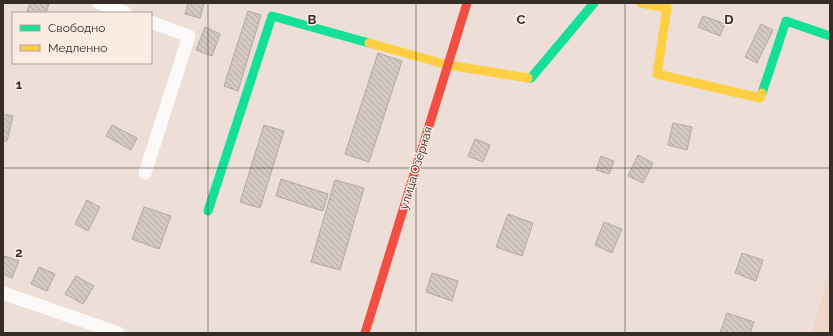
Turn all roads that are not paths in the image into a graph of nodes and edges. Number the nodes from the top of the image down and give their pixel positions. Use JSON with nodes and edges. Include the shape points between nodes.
{"nodes":[{"id":1,"x":99,"y":3,"type":"edge"},
{"id":2,"x":467,"y":3,"type":"edge"},
{"id":3,"x":594,"y":3,"type":"edge"},
{"id":4,"x":641,"y":3,"type":"edge"},
{"id":5,"x":668,"y":6,"type":"edge"},
{"id":6,"x":123,"y":12,"type":"edge"},
{"id":7,"x":152,"y":22,"type":"edge"},
{"id":8,"x":830,"y":36,"type":"edge"},
{"id":9,"x":448,"y":65,"type":"junction"},
{"id":10,"x":145,"y":173,"type":"dead end"},
{"id":11,"x":208,"y":211,"type":"dead end"},
{"id":12,"x":3,"y":293,"type":"edge"},
{"id":13,"x":118,"y":333,"type":"edge"},
{"id":14,"x":365,"y":333,"type":"edge"}],
"edges":[{"from":1,"to":6,"type":"street"},
{"from":2,"to":9,"type":"street","name":"улица Озёрная"},
{"from":3,"to":9,"type":"street","via":[[531,78]]},
{"from":4,"to":5,"type":"street"},
{"from":5,"to":8,"type":"street","via":[[657,74],[760,98],[786,21]]},
{"from":7,"to":10,"type":"street","via":[[189,36]]},
{"from":9,"to":11,"type":"street","via":[[272,16]]},
{"from":9,"to":14,"type":"street","name":"улица Озёрная"},
{"from":12,"to":13,"type":"street"}]}
